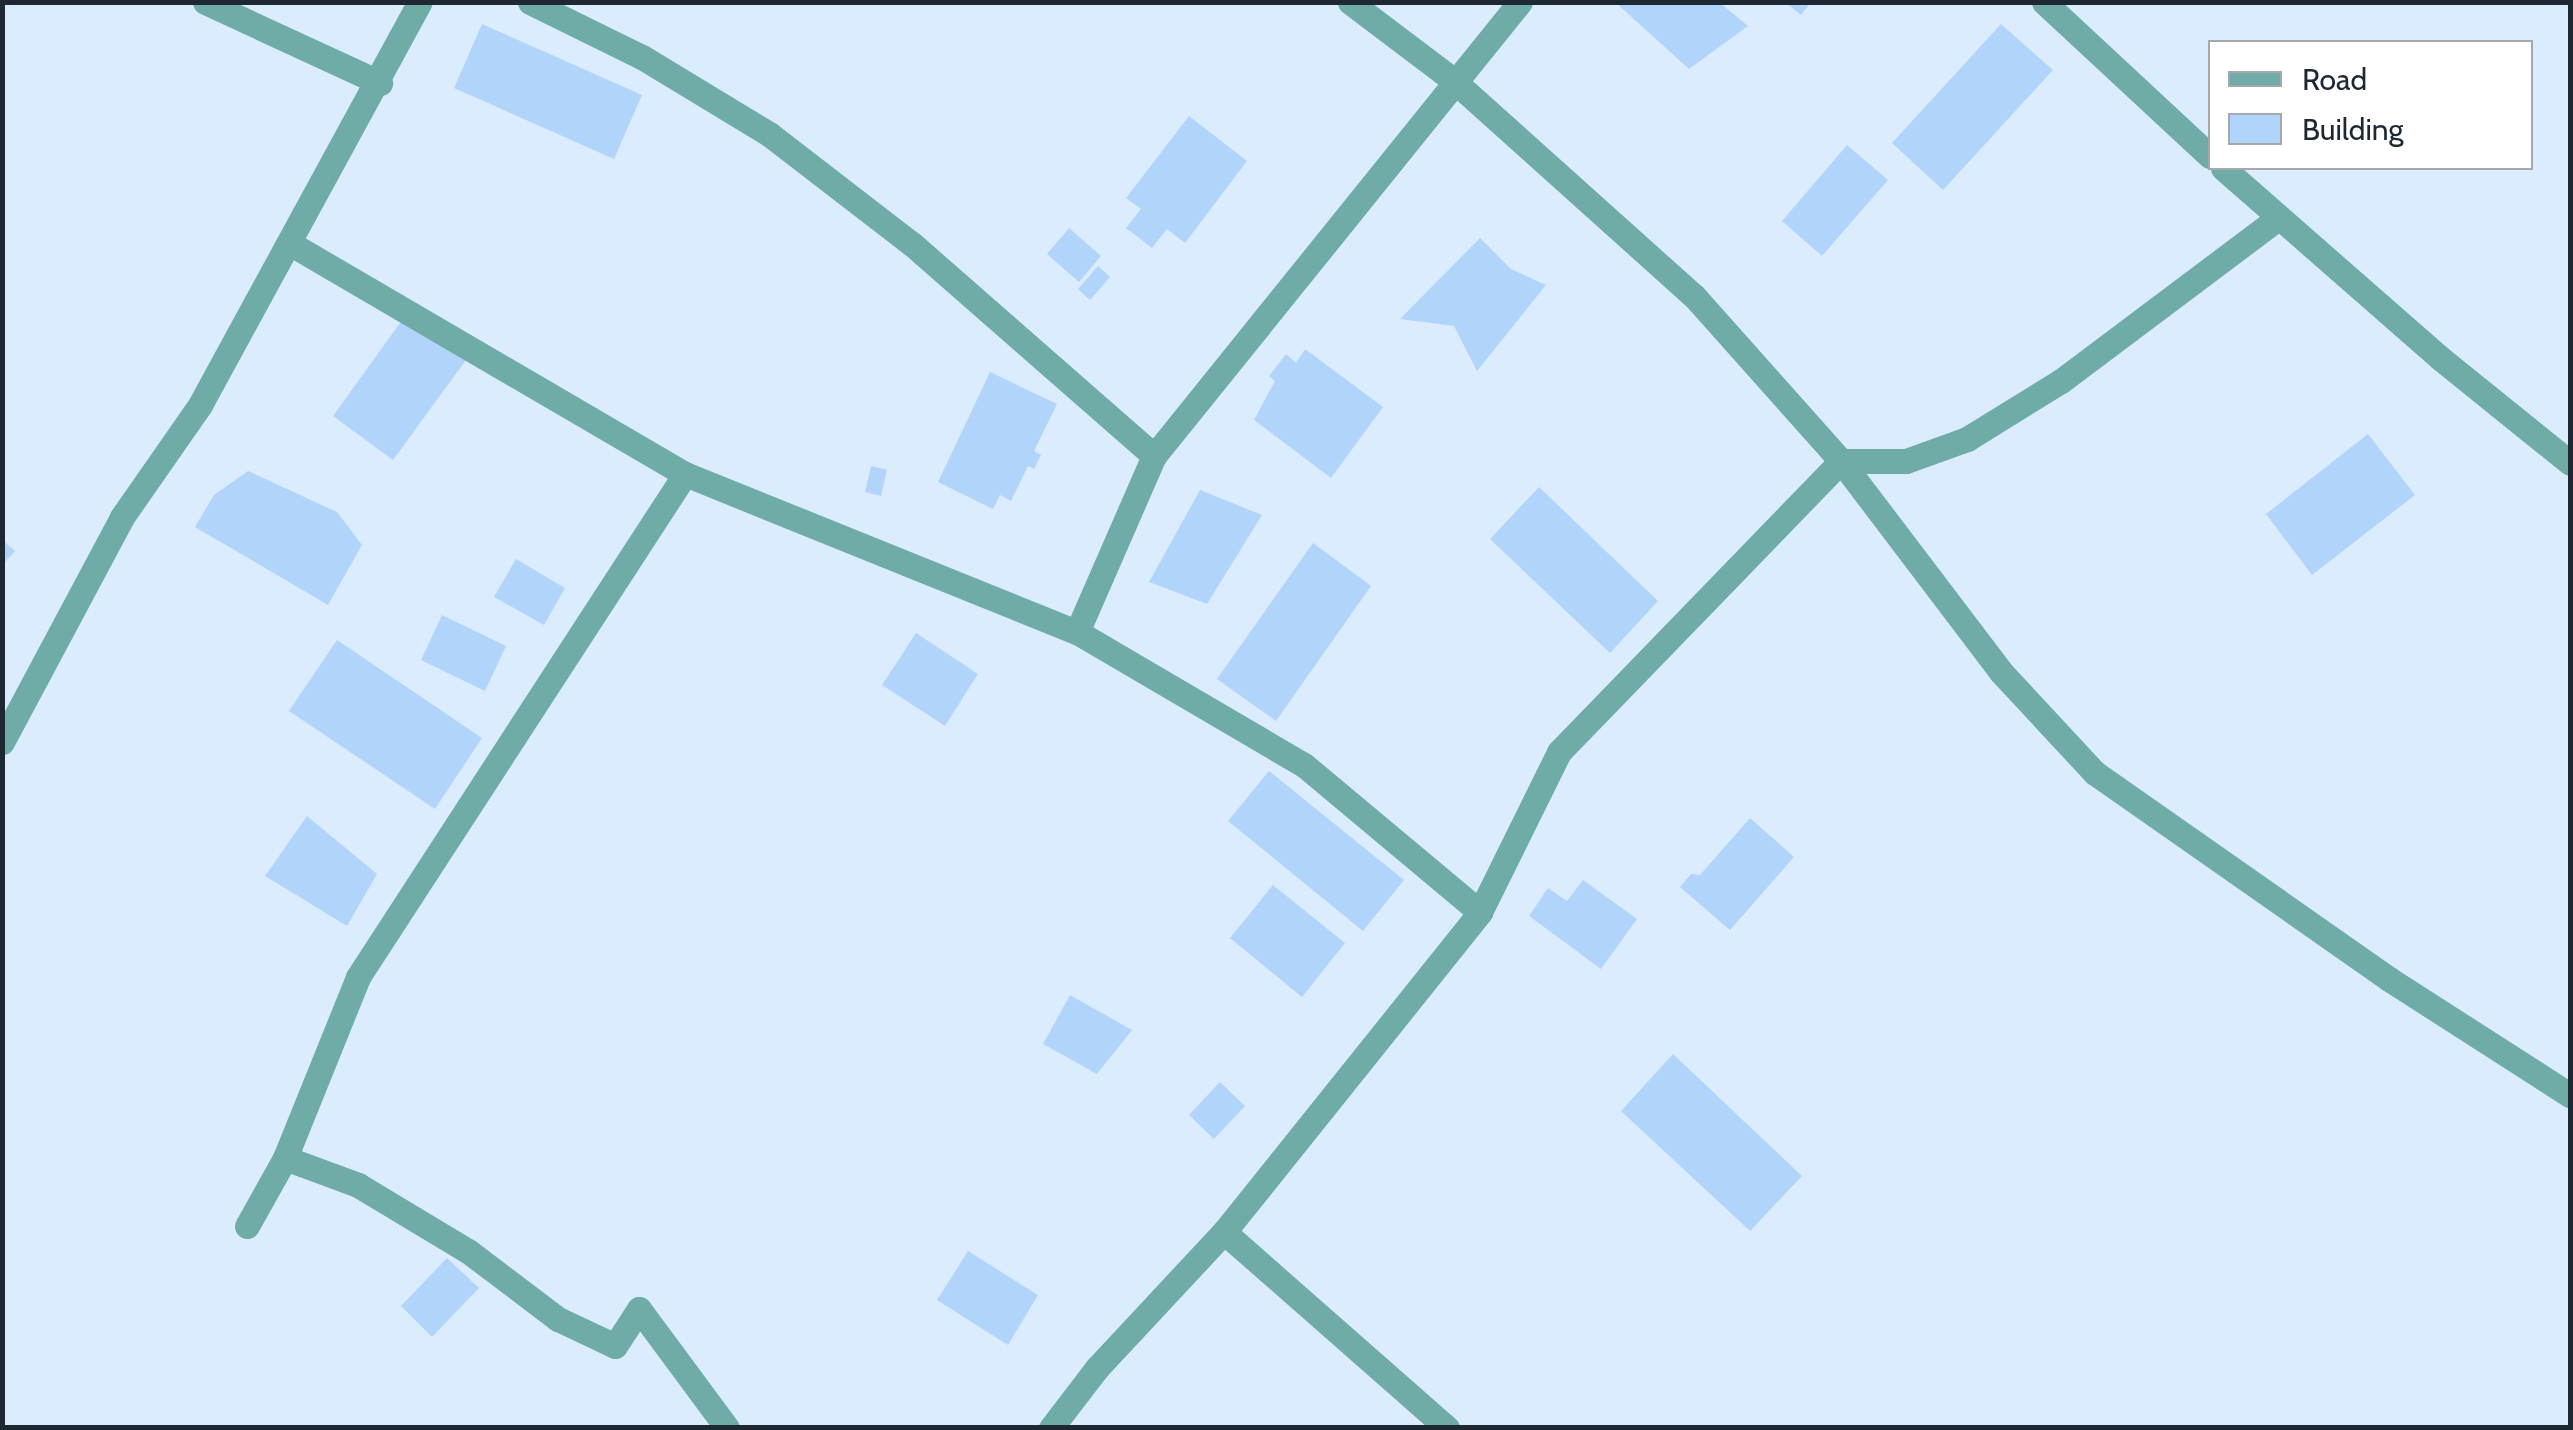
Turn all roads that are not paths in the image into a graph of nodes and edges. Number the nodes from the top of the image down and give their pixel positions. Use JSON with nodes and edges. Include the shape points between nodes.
{"nodes":[{"id":1,"x":205,"y":2,"type":"edge"},
{"id":2,"x":420,"y":2,"type":"edge"},
{"id":3,"x":530,"y":2,"type":"edge"},
{"id":4,"x":1350,"y":2,"type":"edge"},
{"id":5,"x":1520,"y":2,"type":"edge"},
{"id":6,"x":2044,"y":2,"type":"edge"},
{"id":7,"x":1453,"y":80,"type":"junction"},
{"id":8,"x":380,"y":83,"type":"junction"},
{"id":9,"x":2208,"y":154,"type":"edge"},
{"id":10,"x":2225,"y":170,"type":"edge"},
{"id":11,"x":2278,"y":218,"type":"junction"},
{"id":12,"x":291,"y":244,"type":"junction"},
{"id":13,"x":1154,"y":456,"type":"junction"},
{"id":14,"x":1841,"y":461,"type":"junction"},
{"id":15,"x":2570,"y":463,"type":"edge"},
{"id":16,"x":685,"y":474,"type":"junction"},
{"id":17,"x":1077,"y":632,"type":"junction"},
{"id":18,"x":5,"y":732,"type":"edge"},
{"id":19,"x":1480,"y":912,"type":"junction"},
{"id":20,"x":2570,"y":1095,"type":"edge"},
{"id":21,"x":284,"y":1158,"type":"junction"},
{"id":22,"x":247,"y":1226,"type":"dead end"},
{"id":23,"x":1224,"y":1232,"type":"junction"},
{"id":24,"x":727,"y":1428,"type":"edge"},
{"id":25,"x":1051,"y":1428,"type":"edge"},
{"id":26,"x":1447,"y":1428,"type":"edge"}],
"edges":[{"from":1,"to":8,"type":"street"},
{"from":2,"to":8,"type":"street"},
{"from":3,"to":13,"type":"street","via":[[642,58],[769,134],[912,244]]},
{"from":4,"to":7,"type":"street"},
{"from":5,"to":7,"type":"street"},
{"from":6,"to":9,"type":"street"},
{"from":7,"to":13,"type":"street"},
{"from":7,"to":14,"type":"street","via":[[1694,296]]},
{"from":8,"to":12,"type":"street"},
{"from":10,"to":11,"type":"street"},
{"from":11,"to":14,"type":"street","via":[[2061,380],[1967,440],[1906,461]]},
{"from":11,"to":15,"type":"street"},
{"from":12,"to":16,"type":"street"},
{"from":12,"to":18,"type":"street","via":[[200,405],[122,517]]},
{"from":13,"to":17,"type":"street"},
{"from":14,"to":19,"type":"street","via":[[1559,752]]},
{"from":14,"to":20,"type":"street","via":[[2001,672],[2095,773]]},
{"from":16,"to":17,"type":"street"},
{"from":16,"to":21,"type":"street","via":[[358,977]]},
{"from":17,"to":19,"type":"street","via":[[1304,765]]},
{"from":19,"to":23,"type":"street"},
{"from":21,"to":22,"type":"street"},
{"from":21,"to":24,"type":"street","via":[[358,1185],[468,1251],[558,1318],[615,1346],[640,1309]]},
{"from":23,"to":25,"type":"street","via":[[1096,1368]]},
{"from":23,"to":26,"type":"street"}]}
